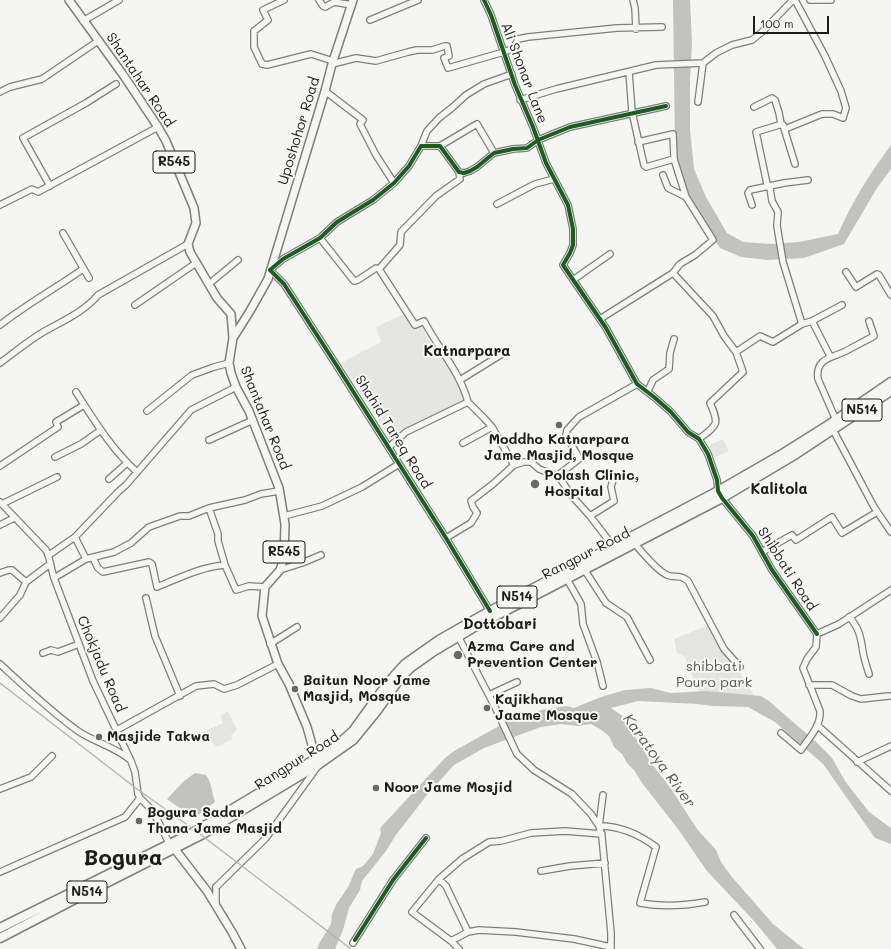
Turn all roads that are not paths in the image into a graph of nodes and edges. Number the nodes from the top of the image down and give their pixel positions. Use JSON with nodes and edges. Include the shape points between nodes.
{"nodes":[{"id":1,"x":69,"y":0,"type":"edge"},
{"id":2,"x":118,"y":0,"type":"edge"},
{"id":3,"x":269,"y":0,"type":"edge"},
{"id":4,"x":284,"y":0,"type":"edge"},
{"id":5,"x":320,"y":0,"type":"edge"},
{"id":6,"x":418,"y":0,"type":"edge"},
{"id":7,"x":484,"y":0,"type":"edge"},
{"id":8,"x":633,"y":0,"type":"edge"},
{"id":9,"x":795,"y":0,"type":"edge"},
{"id":10,"x":810,"y":0,"type":"edge"},
{"id":11,"x":831,"y":0,"type":"edge"},
{"id":12,"x":353,"y":3,"type":"edge"},
{"id":13,"x":274,"y":6,"type":"junction"},
{"id":14,"x":370,"y":20,"type":"dead end"},
{"id":15,"x":83,"y":21,"type":"junction"},
{"id":16,"x":662,"y":27,"type":"dead end"},
{"id":17,"x":636,"y":29,"type":"junction"},
{"id":18,"x":98,"y":41,"type":"junction"},
{"id":19,"x":504,"y":52,"type":"junction"},
{"id":20,"x":332,"y":63,"type":"junction"},
{"id":21,"x":702,"y":63,"type":"junction"},
{"id":22,"x":629,"y":72,"type":"junction"},
{"id":23,"x":512,"y":74,"type":"junction"},
{"id":24,"x":116,"y":84,"type":"dead end"},
{"id":25,"x":325,"y":91,"type":"junction"},
{"id":26,"x":0,"y":92,"type":"edge"},
{"id":27,"x":520,"y":100,"type":"junction"},
{"id":28,"x":698,"y":102,"type":"dead end"},
{"id":29,"x":666,"y":106,"type":"dead end"},
{"id":30,"x":754,"y":107,"type":"dead end"},
{"id":31,"x":632,"y":112,"type":"junction"},
{"id":32,"x":158,"y":126,"type":"junction"},
{"id":33,"x":783,"y":127,"type":"junction"},
{"id":34,"x":538,"y":140,"type":"junction"},
{"id":35,"x":638,"y":142,"type":"junction"},
{"id":36,"x":422,"y":146,"type":"junction"},
{"id":37,"x":440,"y":146,"type":"junction"},
{"id":38,"x":494,"y":154,"type":"junction"},
{"id":39,"x":674,"y":159,"type":"junction"},
{"id":40,"x":795,"y":164,"type":"dead end"},
{"id":41,"x":459,"y":172,"type":"junction"},
{"id":42,"x":663,"y":175,"type":"dead end"},
{"id":43,"x":554,"y":179,"type":"junction"},
{"id":44,"x":808,"y":180,"type":"dead end"},
{"id":45,"x":394,"y":183,"type":"junction"},
{"id":46,"x":50,"y":186,"type":"junction"},
{"id":47,"x":769,"y":186,"type":"junction"},
{"id":48,"x":686,"y":197,"type":"junction"},
{"id":49,"x":496,"y":204,"type":"dead end"},
{"id":50,"x":0,"y":205,"type":"edge"},
{"id":51,"x":752,"y":205,"type":"dead end"},
{"id":52,"x":63,"y":233,"type":"dead end"},
{"id":53,"x":320,"y":238,"type":"junction"},
{"id":54,"x":188,"y":244,"type":"junction"},
{"id":55,"x":610,"y":254,"type":"dead end"},
{"id":56,"x":238,"y":260,"type":"dead end"},
{"id":57,"x":196,"y":263,"type":"junction"},
{"id":58,"x":83,"y":269,"type":"junction"},
{"id":59,"x":379,"y":269,"type":"junction"},
{"id":60,"x":270,"y":270,"type":"junction"},
{"id":61,"x":846,"y":272,"type":"dead end"},
{"id":62,"x":673,"y":273,"type":"junction"},
{"id":63,"x":89,"y":278,"type":"dead end"},
{"id":64,"x":573,"y":280,"type":"junction"},
{"id":65,"x":208,"y":284,"type":"junction"},
{"id":66,"x":891,"y":295,"type":"edge"},
{"id":67,"x":135,"y":305,"type":"dead end"},
{"id":68,"x":842,"y":305,"type":"dead end"},
{"id":69,"x":231,"y":314,"type":"junction"},
{"id":70,"x":245,"y":319,"type":"junction"},
{"id":71,"x":600,"y":319,"type":"junction"},
{"id":72,"x":812,"y":321,"type":"junction"},
{"id":73,"x":869,"y":321,"type":"dead end"},
{"id":74,"x":802,"y":324,"type":"junction"},
{"id":75,"x":0,"y":325,"type":"edge"},
{"id":76,"x":233,"y":338,"type":"junction"},
{"id":77,"x":674,"y":339,"type":"dead end"},
{"id":78,"x":736,"y":352,"type":"junction"},
{"id":79,"x":502,"y":354,"type":"dead end"},
{"id":80,"x":830,"y":356,"type":"junction"},
{"id":81,"x":0,"y":363,"type":"edge"},
{"id":82,"x":229,"y":363,"type":"junction"},
{"id":83,"x":460,"y":380,"type":"junction"},
{"id":84,"x":891,"y":382,"type":"edge"},
{"id":85,"x":637,"y":384,"type":"junction"},
{"id":86,"x":236,"y":387,"type":"junction"},
{"id":87,"x":648,"y":391,"type":"junction"},
{"id":88,"x":891,"y":391,"type":"edge"},
{"id":89,"x":76,"y":392,"type":"dead end"},
{"id":90,"x":468,"y":402,"type":"junction"},
{"id":91,"x":84,"y":405,"type":"junction"},
{"id":92,"x":147,"y":411,"type":"dead end"},
{"id":93,"x":253,"y":420,"type":"junction"},
{"id":94,"x":833,"y":424,"type":"junction"},
{"id":95,"x":492,"y":427,"type":"junction"},
{"id":96,"x":101,"y":430,"type":"junction"},
{"id":97,"x":700,"y":439,"type":"junction"},
{"id":98,"x":209,"y":440,"type":"dead end"},
{"id":99,"x":463,"y":443,"type":"dead end"},
{"id":100,"x":389,"y":446,"type":"junction"},
{"id":101,"x":55,"y":457,"type":"dead end"},
{"id":102,"x":127,"y":463,"type":"junction"},
{"id":103,"x":399,"y":464,"type":"junction"},
{"id":104,"x":514,"y":465,"type":"junction"},
{"id":105,"x":0,"y":466,"type":"edge"},
{"id":106,"x":137,"y":472,"type":"junction"},
{"id":107,"x":557,"y":476,"type":"junction"},
{"id":108,"x":57,"y":477,"type":"dead end"},
{"id":109,"x":109,"y":479,"type":"dead end"},
{"id":110,"x":613,"y":480,"type":"dead end"},
{"id":111,"x":279,"y":491,"type":"junction"},
{"id":112,"x":720,"y":494,"type":"junction"},
{"id":113,"x":1,"y":503,"type":"edge"},
{"id":114,"x":209,"y":508,"type":"junction"},
{"id":115,"x":878,"y":512,"type":"junction"},
{"id":116,"x":284,"y":516,"type":"junction"},
{"id":117,"x":590,"y":516,"type":"junction"},
{"id":118,"x":14,"y":518,"type":"junction"},
{"id":119,"x":0,"y":524,"type":"edge"},
{"id":120,"x":891,"y":532,"type":"edge"},
{"id":121,"x":75,"y":537,"type":"junction"},
{"id":122,"x":446,"y":538,"type":"junction"},
{"id":123,"x":635,"y":544,"type":"junction"},
{"id":124,"x":613,"y":546,"type":"junction"},
{"id":125,"x":762,"y":552,"type":"junction"},
{"id":126,"x":49,"y":555,"type":"junction"},
{"id":127,"x":321,"y":555,"type":"dead end"},
{"id":128,"x":93,"y":558,"type":"junction"},
{"id":129,"x":86,"y":559,"type":"junction"},
{"id":130,"x":50,"y":564,"type":"junction"},
{"id":131,"x":225,"y":565,"type":"junction"},
{"id":132,"x":584,"y":569,"type":"junction"},
{"id":133,"x":280,"y":570,"type":"junction"},
{"id":134,"x":0,"y":574,"type":"edge"},
{"id":135,"x":54,"y":578,"type":"junction"},
{"id":136,"x":567,"y":579,"type":"junction"},
{"id":137,"x":26,"y":582,"type":"junction"},
{"id":138,"x":265,"y":587,"type":"junction"},
{"id":139,"x":891,"y":590,"type":"edge"},
{"id":140,"x":146,"y":598,"type":"dead end"},
{"id":141,"x":492,"y":614,"type":"junction"},
{"id":142,"x":849,"y":617,"type":"junction"},
{"id":143,"x":0,"y":618,"type":"edge"},
{"id":144,"x":296,"y":627,"type":"dead end"},
{"id":145,"x":457,"y":633,"type":"junction"},
{"id":146,"x":817,"y":634,"type":"junction"},
{"id":147,"x":79,"y":644,"type":"junction"},
{"id":148,"x":270,"y":644,"type":"junction"},
{"id":149,"x":44,"y":653,"type":"dead end"},
{"id":150,"x":650,"y":660,"type":"dead end"},
{"id":151,"x":0,"y":664,"type":"edge"},
{"id":152,"x":278,"y":664,"type":"junction"},
{"id":153,"x":740,"y":667,"type":"dead end"},
{"id":154,"x":869,"y":674,"type":"dead end"},
{"id":155,"x":517,"y":682,"type":"dead end"},
{"id":156,"x":809,"y":685,"type":"junction"},
{"id":157,"x":603,"y":686,"type":"dead end"},
{"id":158,"x":489,"y":694,"type":"junction"},
{"id":159,"x":180,"y":696,"type":"junction"},
{"id":160,"x":889,"y":696,"type":"dead end"},
{"id":161,"x":817,"y":725,"type":"junction"},
{"id":162,"x":117,"y":730,"type":"junction"},
{"id":163,"x":781,"y":733,"type":"dead end"},
{"id":164,"x":891,"y":746,"type":"edge"},
{"id":165,"x":52,"y":756,"type":"dead end"},
{"id":166,"x":131,"y":761,"type":"junction"},
{"id":167,"x":318,"y":761,"type":"junction"},
{"id":168,"x":857,"y":762,"type":"junction"},
{"id":169,"x":0,"y":789,"type":"edge"},
{"id":170,"x":891,"y":791,"type":"edge"},
{"id":171,"x":603,"y":795,"type":"dead end"},
{"id":172,"x":140,"y":798,"type":"junction"},
{"id":173,"x":599,"y":826,"type":"junction"},
{"id":174,"x":602,"y":834,"type":"junction"},
{"id":175,"x":426,"y":838,"type":"dead end"},
{"id":176,"x":172,"y":846,"type":"junction"},
{"id":177,"x":605,"y":863,"type":"junction"},
{"id":178,"x":542,"y":871,"type":"dead end"},
{"id":179,"x":0,"y":872,"type":"edge"},
{"id":180,"x":439,"y":880,"type":"junction"},
{"id":181,"x":204,"y":887,"type":"junction"},
{"id":182,"x":216,"y":887,"type":"junction"},
{"id":183,"x":705,"y":902,"type":"dead end"},
{"id":184,"x":216,"y":905,"type":"junction"},
{"id":185,"x":734,"y":915,"type":"dead end"},
{"id":186,"x":0,"y":928,"type":"edge"},
{"id":187,"x":468,"y":932,"type":"junction"},
{"id":188,"x":0,"y":938,"type":"edge"},
{"id":189,"x":451,"y":940,"type":"junction"},
{"id":190,"x":353,"y":943,"type":"dead end"},
{"id":191,"x":240,"y":948,"type":"edge"},
{"id":192,"x":611,"y":948,"type":"edge"},
{"id":193,"x":459,"y":949,"type":"edge"},
{"id":194,"x":760,"y":949,"type":"edge"}],
"edges":[{"from":1,"to":15,"type":"main road","name":"Shantahar Road","number":"R545"},
{"from":2,"to":15,"type":"street"},
{"from":3,"to":13,"type":"street"},
{"from":4,"to":13,"type":"street"},
{"from":5,"to":12,"type":"street","via":[[325,7],[334,2]]},
{"from":6,"to":14,"type":"street"},
{"from":7,"to":19,"type":"street","name":"Ali Shonar Lane"},
{"from":8,"to":17,"type":"street"},
{"from":9,"to":21,"type":"street","via":[[752,40],[732,45]]},
{"from":9,"to":33,"type":"street","via":[[835,77],[846,108],[843,118],[833,114],[822,114]]},
{"from":10,"to":11,"type":"street"},
{"from":12,"to":20,"type":"main road","name":"Uposhohor Road"},
{"from":13,"to":20,"type":"street","via":[[263,10],[268,20],[254,31],[254,47],[262,64],[311,54]]},
{"from":15,"to":18,"type":"main road","name":"Shantahar Road","number":"R545"},
{"from":16,"to":17,"type":"street"},
{"from":17,"to":19,"type":"street","via":[[617,28],[528,37],[518,39],[514,48]]},
{"from":18,"to":26,"type":"street","via":[[42,79]]},
{"from":18,"to":32,"type":"main road","name":"Shantahar Road","number":"R545"},
{"from":19,"to":20,"type":"street","via":[[448,68],[444,58],[449,56],[447,46],[412,51],[376,61],[356,58]]},
{"from":19,"to":23,"type":"street","name":"Ali Shonar Lane"},
{"from":20,"to":25,"type":"main road","name":"Uposhohor Road"},
{"from":21,"to":22,"type":"street","via":[[656,65]]},
{"from":21,"to":28,"type":"street"},
{"from":22,"to":27,"type":"street"},
{"from":22,"to":31,"type":"street"},
{"from":23,"to":27,"type":"street","name":"Ali Shonar Lane"},
{"from":23,"to":36,"type":"street","via":[[484,84],[466,95],[427,131]]},
{"from":24,"to":46,"type":"street","via":[[24,138]]},
{"from":25,"to":45,"type":"street","via":[[363,120],[360,124]]},
{"from":25,"to":60,"type":"main road","name":"Uposhohor Road"},
{"from":27,"to":34,"type":"street","name":"Ali Shonar Lane"},
{"from":29,"to":31,"type":"street"},
{"from":30,"to":33,"type":"street","via":[[772,98],[775,100]]},
{"from":31,"to":34,"type":"street","via":[[570,127]]},
{"from":31,"to":35,"type":"street"},
{"from":32,"to":46,"type":"street"},
{"from":32,"to":54,"type":"main road","name":"Shantahar Road","number":"R545","via":[[194,208],[196,223]]},
{"from":33,"to":40,"type":"street"},
{"from":33,"to":47,"type":"street","via":[[756,133]]},
{"from":34,"to":38,"type":"street","via":[[527,148],[513,148]]},
{"from":34,"to":43,"type":"street","name":"Ali Shonar Lane"},
{"from":35,"to":39,"type":"street","via":[[646,167]]},
{"from":35,"to":39,"type":"street","via":[[673,134]]},
{"from":36,"to":37,"type":"street"},
{"from":36,"to":45,"type":"street"},
{"from":37,"to":38,"type":"street","via":[[477,124]]},
{"from":37,"to":41,"type":"street"},
{"from":38,"to":41,"type":"street","via":[[470,171]]},
{"from":39,"to":48,"type":"street"},
{"from":41,"to":59,"type":"street","via":[[460,179],[436,196],[401,232],[400,244]]},
{"from":42,"to":48,"type":"street","via":[[668,188]]},
{"from":43,"to":49,"type":"street","via":[[535,184]]},
{"from":43,"to":64,"type":"street","name":"Ali Shonar Lane","via":[[568,205],[573,229],[572,249],[563,265]]},
{"from":44,"to":47,"type":"street"},
{"from":45,"to":53,"type":"street","via":[[373,200],[337,222]]},
{"from":46,"to":50,"type":"street","via":[[38,192],[32,188]]},
{"from":47,"to":51,"type":"street","via":[[749,192]]},
{"from":47,"to":74,"type":"street","via":[[772,201],[778,212],[777,226],[783,262]]},
{"from":48,"to":62,"type":"street","via":[[713,240],[680,264]]},
{"from":52,"to":58,"type":"street"},
{"from":53,"to":59,"type":"street","via":[[354,281],[376,268]]},
{"from":53,"to":60,"type":"street","via":[[283,259]]},
{"from":54,"to":57,"type":"main road"},
{"from":54,"to":81,"type":"street","via":[[98,295],[93,302],[44,331]]},
{"from":55,"to":64,"type":"street"},
{"from":56,"to":65,"type":"street"},
{"from":57,"to":65,"type":"main road"},
{"from":57,"to":67,"type":"street"},
{"from":58,"to":63,"type":"street"},
{"from":58,"to":75,"type":"street"},
{"from":59,"to":83,"type":"street","via":[[415,325],[424,321]]},
{"from":60,"to":70,"type":"main road","name":"Uposhohor Road","via":[[268,279]]},
{"from":60,"to":100,"type":"street","name":"Shahid Tareq Road","via":[[284,284]]},
{"from":61,"to":66,"type":"street","via":[[856,287],[879,275]]},
{"from":62,"to":71,"type":"street"},
{"from":62,"to":78,"type":"street","via":[[710,312]]},
{"from":64,"to":71,"type":"street"},
{"from":65,"to":69,"type":"main road"},
{"from":68,"to":72,"type":"street"},
{"from":69,"to":70,"type":"main road","via":[[238,321]]},
{"from":69,"to":76,"type":"main road","name":"Shantahar Road","number":"R545"},
{"from":70,"to":76,"type":"main road","name":"Uposhohor Road"},
{"from":71,"to":85,"type":"street"},
{"from":72,"to":74,"type":"street"},
{"from":72,"to":80,"type":"street"},
{"from":73,"to":80,"type":"street","via":[[874,336],[844,352]]},
{"from":74,"to":78,"type":"street","via":[[773,342],[760,336]]},
{"from":76,"to":82,"type":"main road","name":"Shantahar Road","number":"R545"},
{"from":77,"to":87,"type":"street","via":[[669,369],[653,380]]},
{"from":78,"to":97,"type":"street","via":[[743,372],[710,403],[716,415],[716,422],[714,428]]},
{"from":79,"to":83,"type":"street"},
{"from":80,"to":94,"type":"street","via":[[819,366],[817,372]]},
{"from":82,"to":86,"type":"main road","name":"Shantahar Road","number":"R545"},
{"from":82,"to":92,"type":"street","via":[[192,375]]},
{"from":83,"to":90,"type":"street"},
{"from":84,"to":94,"type":"highway","name":"Rangpur Road","number":"N514"},
{"from":85,"to":87,"type":"street"},
{"from":85,"to":107,"type":"street","via":[[579,417],[567,430],[566,435],[579,460]]},
{"from":86,"to":93,"type":"main road","name":"Shantahar Road","number":"R545"},
{"from":86,"to":106,"type":"street","via":[[191,410]]},
{"from":87,"to":97,"type":"street","via":[[688,432]]},
{"from":88,"to":94,"type":"highway","name":"Rangpur Road","number":"N514"},
{"from":89,"to":91,"type":"street"},
{"from":90,"to":95,"type":"street"},
{"from":90,"to":100,"type":"street","via":[[406,432]]},
{"from":91,"to":96,"type":"street"},
{"from":91,"to":105,"type":"street","via":[[56,422],[58,427]]},
{"from":93,"to":98,"type":"street"},
{"from":93,"to":111,"type":"main road","name":"Shantahar Road","number":"R545"},
{"from":94,"to":112,"type":"highway","name":"Rangpur Road","number":"N514"},
{"from":94,"to":115,"type":"street"},
{"from":95,"to":99,"type":"street"},
{"from":95,"to":104,"type":"street"},
{"from":96,"to":101,"type":"street"},
{"from":96,"to":102,"type":"street"},
{"from":97,"to":112,"type":"street","via":[[708,454]]},
{"from":100,"to":103,"type":"street","name":"Shahid Tareq Road"},
{"from":102,"to":106,"type":"street"},
{"from":102,"to":109,"type":"street"},
{"from":103,"to":116,"type":"street","via":[[362,487],[322,506]]},
{"from":103,"to":122,"type":"street","name":"Shahid Tareq Road"},
{"from":104,"to":107,"type":"street","via":[[531,462],[539,469]]},
{"from":104,"to":122,"type":"street","via":[[471,501],[477,513],[471,523]]},
{"from":106,"to":121,"type":"street"},
{"from":107,"to":117,"type":"street"},
{"from":108,"to":113,"type":"street"},
{"from":110,"to":117,"type":"street","via":[[611,487],[614,501]]},
{"from":111,"to":114,"type":"street"},
{"from":111,"to":116,"type":"main road","name":"Shantahar Road","number":"R545"},
{"from":112,"to":123,"type":"highway","name":"Rangpur Road","number":"N514"},
{"from":112,"to":124,"type":"highway","name":"Rangpur Road","number":"N514"},
{"from":112,"to":125,"type":"street","name":"Shibbati Road","via":[[753,536]]},
{"from":113,"to":118,"type":"street"},
{"from":114,"to":128,"type":"street","via":[[149,527],[131,543],[114,552]]},
{"from":114,"to":131,"type":"street"},
{"from":115,"to":120,"type":"street"},
{"from":115,"to":125,"type":"street","via":[[842,533],[832,517],[796,540],[792,534]]},
{"from":116,"to":133,"type":"main road","name":"Shantahar Road","number":"R545","via":[[284,558]]},
{"from":117,"to":124,"type":"street"},
{"from":118,"to":119,"type":"street"},
{"from":118,"to":126,"type":"street"},
{"from":121,"to":126,"type":"street"},
{"from":121,"to":129,"type":"street"},
{"from":122,"to":141,"type":"street","name":"Shahid Tareq Road"},
{"from":123,"to":132,"type":"highway","name":"Rangpur Road","number":"N514"},
{"from":123,"to":153,"type":"street","via":[[659,570],[668,576],[682,576],[688,580],[724,650]]},
{"from":124,"to":141,"type":"highway","name":"Rangpur Road","number":"N514"},
{"from":125,"to":146,"type":"street","name":"Shibbati Road"},
{"from":126,"to":130,"type":"street","name":"Chokjadu Road"},
{"from":127,"to":133,"type":"street"},
{"from":128,"to":129,"type":"street"},
{"from":128,"to":131,"type":"street","via":[[103,572],[150,562],[157,587],[202,570]]},
{"from":129,"to":135,"type":"street"},
{"from":130,"to":135,"type":"street","name":"Chokjadu Road"},
{"from":130,"to":137,"type":"street"},
{"from":131,"to":138,"type":"street","via":[[236,590],[250,586]]},
{"from":132,"to":136,"type":"highway","name":"Rangpur Road","number":"N514"},
{"from":132,"to":150,"type":"street","via":[[606,603],[627,617]]},
{"from":133,"to":138,"type":"main road","name":"Shantahar Road","number":"R545"},
{"from":134,"to":137,"type":"street","via":[[12,570]]},
{"from":135,"to":147,"type":"street","name":"Chokjadu Road"},
{"from":136,"to":141,"type":"highway","name":"Rangpur Road","number":"N514"},
{"from":136,"to":157,"type":"street","via":[[580,604],[583,624],[598,662]]},
{"from":137,"to":143,"type":"street","via":[[20,595]]},
{"from":138,"to":148,"type":"main road","via":[[262,616]]},
{"from":139,"to":142,"type":"street"},
{"from":140,"to":159,"type":"street","via":[[155,636]]},
{"from":141,"to":145,"type":"highway","name":"Rangpur Road","number":"N514"},
{"from":142,"to":146,"type":"street"},
{"from":142,"to":154,"type":"street","via":[[855,623],[861,637]]},
{"from":144,"to":148,"type":"street"},
{"from":145,"to":158,"type":"street"},
{"from":145,"to":167,"type":"highway","name":"Rangpur Road","number":"N514","via":[[405,664],[352,731]]},
{"from":146,"to":156,"type":"street","via":[[816,647],[803,668]]},
{"from":147,"to":149,"type":"street","via":[[58,652],[51,650]]},
{"from":147,"to":162,"type":"street","name":"Chokjadu Road"},
{"from":148,"to":152,"type":"main road"},
{"from":151,"to":166,"type":"street","via":[[78,730],[93,741],[125,755]]},
{"from":152,"to":159,"type":"street","via":[[237,685],[224,688],[214,684],[196,686]]},
{"from":152,"to":167,"type":"main road","via":[[307,727]]},
{"from":155,"to":158,"type":"street"},
{"from":156,"to":160,"type":"street","via":[[832,685],[861,699]]},
{"from":156,"to":161,"type":"street","via":[[820,711]]},
{"from":158,"to":173,"type":"street","via":[[517,754],[534,770],[572,794]]},
{"from":159,"to":162,"type":"street"},
{"from":161,"to":163,"type":"street","via":[[801,750]]},
{"from":161,"to":168,"type":"street"},
{"from":162,"to":166,"type":"street","name":"Chokjadu Road"},
{"from":164,"to":168,"type":"street"},
{"from":165,"to":169,"type":"street","via":[[31,777]]},
{"from":166,"to":172,"type":"street","name":"Chokjadu Road"},
{"from":167,"to":176,"type":"highway","name":"Rangpur Road","number":"N514"},
{"from":167,"to":182,"type":"street","via":[[266,838]]},
{"from":168,"to":170,"type":"street"},
{"from":171,"to":173,"type":"street"},
{"from":172,"to":176,"type":"street","name":"Chokjadu Road","via":[[150,808]]},
{"from":172,"to":179,"type":"street","via":[[125,817]]},
{"from":173,"to":174,"type":"street"},
{"from":173,"to":183,"type":"street","via":[[609,826],[642,837],[656,847],[640,903],[657,906]]},
{"from":174,"to":177,"type":"street"},
{"from":174,"to":180,"type":"street","via":[[565,831],[489,842],[462,859]]},
{"from":175,"to":190,"type":"street","via":[[393,880]]},
{"from":176,"to":181,"type":"main road"},
{"from":176,"to":186,"type":"highway","name":"Rangpur Road"},
{"from":176,"to":188,"type":"highway","name":"Rangpur Road","number":"N514"},
{"from":177,"to":178,"type":"street"},
{"from":177,"to":192,"type":"street"},
{"from":180,"to":187,"type":"street","via":[[446,886]]},
{"from":180,"to":189,"type":"street","via":[[412,912]]},
{"from":181,"to":182,"type":"street"},
{"from":181,"to":184,"type":"main road"},
{"from":182,"to":184,"type":"street"},
{"from":184,"to":191,"type":"main road"},
{"from":185,"to":194,"type":"street"},
{"from":187,"to":189,"type":"street"},
{"from":187,"to":192,"type":"street","via":[[516,932],[574,939]]},
{"from":189,"to":193,"type":"street"}]}
